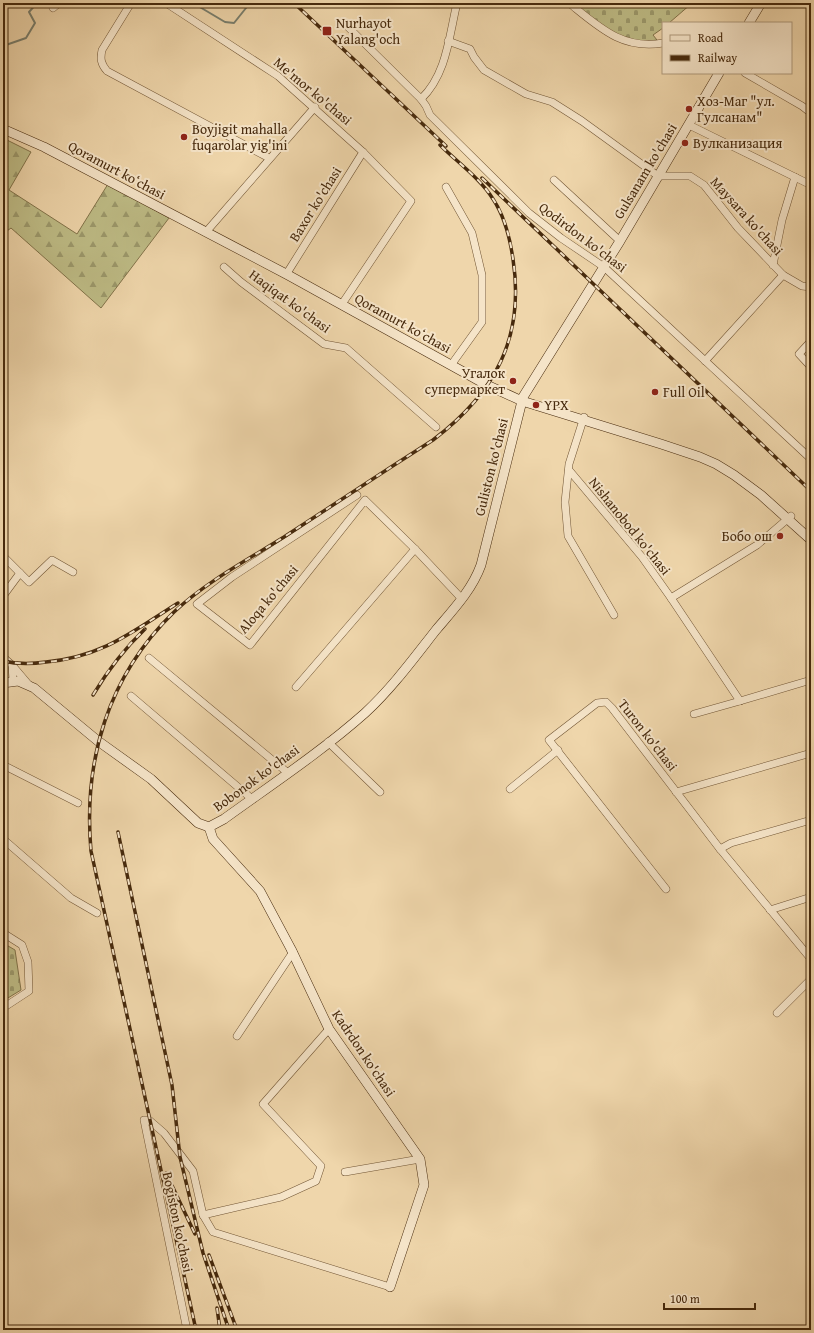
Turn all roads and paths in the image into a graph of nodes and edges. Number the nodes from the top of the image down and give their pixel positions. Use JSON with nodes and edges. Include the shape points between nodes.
{"nodes":[{"id":1,"x":131,"y":3,"type":"edge"},
{"id":2,"x":166,"y":3,"type":"edge"},
{"id":3,"x":457,"y":3,"type":"edge"},
{"id":4,"x":569,"y":3,"type":"edge"},
{"id":5,"x":761,"y":3,"type":"edge"},
{"id":6,"x":750,"y":22,"type":"edge"},
{"id":7,"x":348,"y":27,"type":"dead end"},
{"id":8,"x":448,"y":41,"type":"junction"},
{"id":9,"x":662,"y":43,"type":"edge"},
{"id":10,"x":718,"y":74,"type":"edge"},
{"id":11,"x":747,"y":74,"type":"edge"},
{"id":12,"x":421,"y":99,"type":"junction"},
{"id":13,"x":314,"y":107,"type":"junction"},
{"id":14,"x":811,"y":113,"type":"edge"},
{"id":15,"x":3,"y":124,"type":"edge"},
{"id":16,"x":689,"y":125,"type":"junction"},
{"id":17,"x":3,"y":128,"type":"edge"},
{"id":18,"x":363,"y":152,"type":"junction"},
{"id":19,"x":269,"y":158,"type":"junction"},
{"id":20,"x":658,"y":176,"type":"junction"},
{"id":21,"x":795,"y":177,"type":"junction"},
{"id":22,"x":554,"y":180,"type":"dead end"},
{"id":23,"x":811,"y":185,"type":"edge"},
{"id":24,"x":446,"y":187,"type":"dead end"},
{"id":25,"x":207,"y":231,"type":"junction"},
{"id":26,"x":620,"y":241,"type":"junction"},
{"id":27,"x":773,"y":265,"type":"junction"},
{"id":28,"x":224,"y":267,"type":"dead end"},
{"id":29,"x":604,"y":267,"type":"junction"},
{"id":30,"x":289,"y":270,"type":"junction"},
{"id":31,"x":782,"y":275,"type":"junction"},
{"id":32,"x":593,"y":283,"type":"joint"},
{"id":33,"x":811,"y":287,"type":"edge"},
{"id":34,"x":344,"y":301,"type":"junction"},
{"id":35,"x":811,"y":341,"type":"edge"},
{"id":36,"x":454,"y":361,"type":"junction"},
{"id":37,"x":705,"y":361,"type":"junction"},
{"id":38,"x":811,"y":367,"type":"edge"},
{"id":39,"x":523,"y":399,"type":"junction"},
{"id":40,"x":583,"y":419,"type":"junction"},
{"id":41,"x":436,"y":427,"type":"dead end"},
{"id":42,"x":811,"y":459,"type":"edge"},
{"id":43,"x":569,"y":470,"type":"junction"},
{"id":44,"x":357,"y":495,"type":"dead end"},
{"id":45,"x":790,"y":517,"type":"junction"},
{"id":46,"x":811,"y":535,"type":"edge"},
{"id":47,"x":811,"y":540,"type":"edge"},
{"id":48,"x":415,"y":549,"type":"junction"},
{"id":49,"x":3,"y":556,"type":"edge"},
{"id":50,"x":73,"y":572,"type":"dead end"},
{"id":51,"x":20,"y":573,"type":"junction"},
{"id":52,"x":3,"y":596,"type":"edge"},
{"id":53,"x":671,"y":598,"type":"junction"},
{"id":54,"x":462,"y":599,"type":"junction"},
{"id":55,"x":614,"y":615,"type":"dead end"},
{"id":56,"x":3,"y":657,"type":"edge"},
{"id":57,"x":149,"y":658,"type":"dead end"},
{"id":58,"x":12,"y":665,"type":"junction"},
{"id":59,"x":13,"y":680,"type":"junction"},
{"id":60,"x":811,"y":680,"type":"edge"},
{"id":61,"x":3,"y":683,"type":"edge"},
{"id":62,"x":29,"y":685,"type":"junction"},
{"id":63,"x":296,"y":687,"type":"dead end"},
{"id":64,"x":130,"y":696,"type":"dead end"},
{"id":65,"x":740,"y":701,"type":"junction"},
{"id":66,"x":694,"y":714,"type":"dead end"},
{"id":67,"x":328,"y":742,"type":"junction"},
{"id":68,"x":558,"y":750,"type":"junction"},
{"id":69,"x":811,"y":753,"type":"edge"},
{"id":70,"x":3,"y":765,"type":"edge"},
{"id":71,"x":288,"y":773,"type":"junction"},
{"id":72,"x":510,"y":788,"type":"dead end"},
{"id":73,"x":380,"y":792,"type":"dead end"},
{"id":74,"x":676,"y":792,"type":"junction"},
{"id":75,"x":252,"y":799,"type":"junction"},
{"id":76,"x":78,"y":803,"type":"dead end"},
{"id":77,"x":811,"y":820,"type":"edge"},
{"id":78,"x":208,"y":827,"type":"junction"},
{"id":79,"x":3,"y":840,"type":"edge"},
{"id":80,"x":720,"y":849,"type":"junction"},
{"id":81,"x":666,"y":889,"type":"dead end"},
{"id":82,"x":811,"y":897,"type":"edge"},
{"id":83,"x":770,"y":910,"type":"junction"},
{"id":84,"x":97,"y":913,"type":"dead end"},
{"id":85,"x":3,"y":933,"type":"edge"},
{"id":86,"x":293,"y":952,"type":"junction"},
{"id":87,"x":811,"y":959,"type":"edge"},
{"id":88,"x":811,"y":979,"type":"edge"},
{"id":89,"x":3,"y":1008,"type":"edge"},
{"id":90,"x":777,"y":1013,"type":"dead end"},
{"id":91,"x":329,"y":1029,"type":"junction"},
{"id":92,"x":237,"y":1036,"type":"dead end"},
{"id":93,"x":420,"y":1159,"type":"junction"},
{"id":94,"x":345,"y":1172,"type":"dead end"},
{"id":95,"x":203,"y":1215,"type":"junction"},
{"id":96,"x":390,"y":1287,"type":"joint"},
{"id":97,"x":187,"y":1330,"type":"edge"}],
"edges":[{"from":1,"to":19,"type":"street","via":[[102,50],[100,57],[107,71]]},
{"from":2,"to":13,"type":"street","name":"Me'mor ko'chasi","via":[[278,76]]},
{"from":3,"to":8,"type":"street"},
{"from":4,"to":9,"type":"street","via":[[596,25],[623,41],[650,45]]},
{"from":5,"to":6,"type":"main road"},
{"from":7,"to":12,"type":"street","name":"Qodirdon ko'chasi"},
{"from":8,"to":12,"type":"street","via":[[439,76]]},
{"from":8,"to":20,"type":"street","via":[[470,49],[478,63],[491,74],[526,94],[552,102],[582,121]]},
{"from":10,"to":16,"type":"main road","name":"Gulsanam ko'chasi"},
{"from":11,"to":14,"type":"street"},
{"from":12,"to":29,"type":"street","name":"Qodirdon ko'chasi","via":[[430,115],[529,213]]},
{"from":13,"to":18,"type":"street","name":"Me'mor ko'chasi"},
{"from":13,"to":19,"type":"street"},
{"from":15,"to":25,"type":"main road","name":"Qoramurt koʻchasi"},
{"from":16,"to":20,"type":"main road","name":"Gulsanam ko'chasi"},
{"from":16,"to":21,"type":"street"},
{"from":17,"to":25,"type":"main road","name":"Qoramurt koʻchasi"},
{"from":18,"to":30,"type":"street","name":"Baxor ko'chasi"},
{"from":18,"to":34,"type":"street","name":"Me'mor ko'chasi","via":[[411,201]]},
{"from":19,"to":25,"type":"street"},
{"from":20,"to":26,"type":"main road","name":"Gulsanam ko'chasi"},
{"from":20,"to":27,"type":"street","name":"Maysara ko'chasi","via":[[690,176],[704,185],[738,228]]},
{"from":21,"to":23,"type":"street"},
{"from":21,"to":27,"type":"street","via":[[782,220]]},
{"from":22,"to":26,"type":"street"},
{"from":24,"to":36,"type":"street","via":[[472,233],[482,275],[482,322]]},
{"from":25,"to":30,"type":"main road","name":"Qoramurt koʻchasi"},
{"from":25,"to":39,"type":"main road","name":"Qoramurt koʻchasi","via":[[453,366]]},
{"from":26,"to":29,"type":"main road","name":"Gulsanam ko'chasi"},
{"from":27,"to":31,"type":"street","name":"Maysara ko'chasi"},
{"from":28,"to":41,"type":"street","name":"Haqiqat ko'chasi","via":[[324,344],[346,348]]},
{"from":29,"to":32,"type":"main road","name":"Gulsanam ko'chasi"},
{"from":29,"to":37,"type":"street","name":"Qodirdon ko'chasi"},
{"from":30,"to":34,"type":"main road","name":"Qoramurt koʻchasi"},
{"from":31,"to":33,"type":"street","name":"Maysara ko'chasi","via":[[802,286]]},
{"from":31,"to":37,"type":"street"},
{"from":32,"to":39,"type":"main road","name":"Guliston ko'chasi"},
{"from":34,"to":36,"type":"main road","name":"Qoramurt koʻchasi"},
{"from":35,"to":38,"type":"street","via":[[799,354]]},
{"from":36,"to":39,"type":"main road","name":"Qoramurt koʻchasi"},
{"from":37,"to":42,"type":"street","name":"Qodirdon ko'chasi"},
{"from":39,"to":40,"type":"main road","name":"Qoramurt koʻchasi"},
{"from":39,"to":54,"type":"main road","name":"Guliston ko'chasi","via":[[481,565]]},
{"from":40,"to":43,"type":"street"},
{"from":40,"to":45,"type":"main road","name":"Qoramurt koʻchasi","via":[[662,440],[712,458],[744,478]]},
{"from":43,"to":53,"type":"street","name":"Nishanobod ko'chasi","via":[[642,557]]},
{"from":43,"to":55,"type":"street","via":[[565,502],[568,536]]},
{"from":44,"to":48,"type":"street","name":"Aloqa ko'chasi","via":[[232,577],[197,604],[250,645],[365,500]]},
{"from":45,"to":46,"type":"main road","name":"Qoramurt koʻchasi"},
{"from":45,"to":47,"type":"main road","name":"Qoramurt koʻchasi"},
{"from":45,"to":53,"type":"street","via":[[757,544]]},
{"from":48,"to":54,"type":"street"},
{"from":48,"to":63,"type":"street"},
{"from":49,"to":51,"type":"street"},
{"from":50,"to":51,"type":"street","via":[[52,560],[29,582]]},
{"from":51,"to":52,"type":"street"},
{"from":53,"to":65,"type":"street","name":"Nishanobod ko'chasi"},
{"from":54,"to":67,"type":"main road","name":"Bobonok ko'chasi","via":[[380,698]]},
{"from":56,"to":58,"type":"street"},
{"from":57,"to":71,"type":"street"},
{"from":58,"to":59,"type":"street"},
{"from":58,"to":62,"type":"street"},
{"from":59,"to":61,"type":"main road"},
{"from":59,"to":62,"type":"main road","name":"Bobonok ko'chasi"},
{"from":60,"to":65,"type":"street"},
{"from":62,"to":78,"type":"main road","name":"Bobonok ko'chasi","via":[[98,741],[151,779],[198,823]]},
{"from":64,"to":75,"type":"street"},
{"from":65,"to":66,"type":"street"},
{"from":67,"to":71,"type":"main road","name":"Bobonok ko'chasi"},
{"from":67,"to":73,"type":"street"},
{"from":68,"to":72,"type":"street"},
{"from":68,"to":74,"type":"street","name":"Turon ko'chasi","via":[[550,740],[597,703],[606,702]]},
{"from":68,"to":81,"type":"street","name":"Turon ko'chasi"},
{"from":69,"to":74,"type":"street"},
{"from":70,"to":76,"type":"street"},
{"from":71,"to":75,"type":"main road","name":"Bobonok ko'chasi"},
{"from":74,"to":80,"type":"street","name":"Turon ko'chasi"},
{"from":75,"to":78,"type":"main road","name":"Bobonok ko'chasi","via":[[221,822]]},
{"from":77,"to":80,"type":"street","via":[[730,843]]},
{"from":78,"to":86,"type":"main road","name":"Kadrdon ko'chasi","via":[[213,839],[260,891]]},
{"from":79,"to":84,"type":"street","via":[[71,898]]},
{"from":80,"to":83,"type":"street","name":"Turon ko'chasi"},
{"from":82,"to":83,"type":"street"},
{"from":83,"to":87,"type":"street","name":"Turon ko'chasi"},
{"from":85,"to":89,"type":"street","via":[[22,945],[28,962],[30,991]]},
{"from":86,"to":91,"type":"main road","name":"Kadrdon ko'chasi"},
{"from":86,"to":92,"type":"street"},
{"from":88,"to":90,"type":"street"},
{"from":91,"to":93,"type":"main road","name":"Kadrdon ko'chasi"},
{"from":91,"to":95,"type":"street","via":[[264,1104],[320,1166],[316,1181],[281,1197]]},
{"from":93,"to":94,"type":"street"},
{"from":93,"to":96,"type":"main road","name":"Kadrdon ko'chasi","via":[[424,1185]]},
{"from":95,"to":96,"type":"street","via":[[213,1232]]},
{"from":95,"to":97,"type":"street","name":"Bogiston ko'chasi","via":[[193,1171],[164,1133],[149,1120],[144,1120]]}]}
